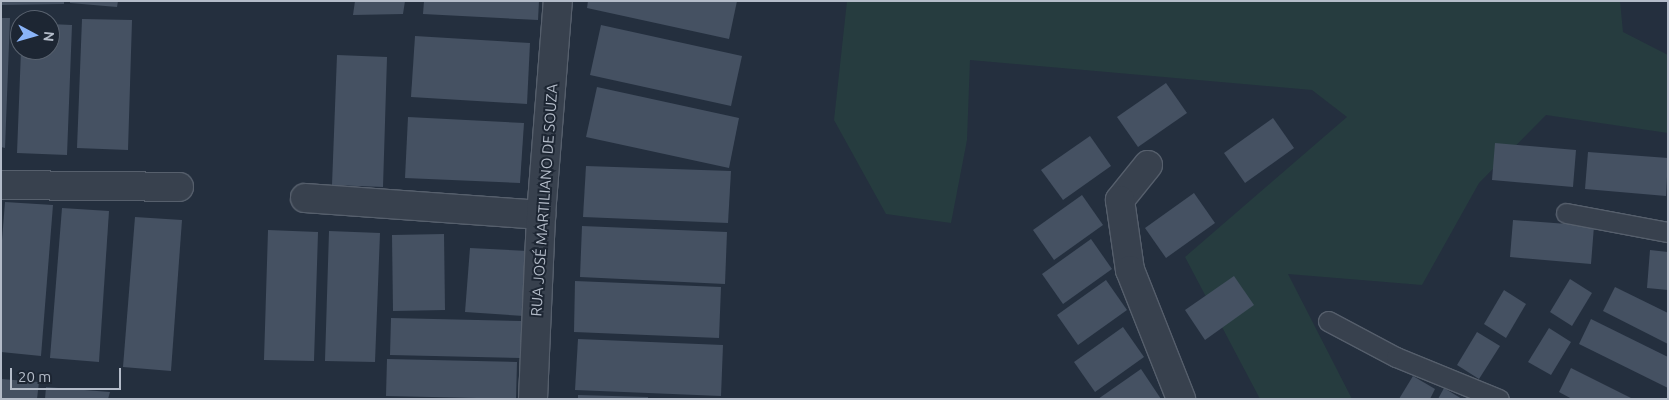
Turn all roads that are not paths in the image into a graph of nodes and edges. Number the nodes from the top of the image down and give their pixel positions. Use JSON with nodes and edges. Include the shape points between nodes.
{"nodes":[{"id":1,"x":558,"y":1,"type":"edge"},
{"id":2,"x":1148,"y":165,"type":"dead end"},
{"id":3,"x":1,"y":185,"type":"edge"},
{"id":4,"x":179,"y":187,"type":"dead end"},
{"id":5,"x":305,"y":198,"type":"dead end"},
{"id":6,"x":1566,"y":213,"type":"dead end"},
{"id":7,"x":541,"y":215,"type":"junction"},
{"id":8,"x":1668,"y":232,"type":"edge"},
{"id":9,"x":1328,"y":321,"type":"dead end"},
{"id":10,"x":533,"y":399,"type":"edge"},
{"id":11,"x":1181,"y":399,"type":"edge"},
{"id":12,"x":1499,"y":399,"type":"edge"}],
"edges":[{"from":1,"to":7,"type":"street","name":"RUA JOSÉ MARTILIANO DE SOUZA"},
{"from":2,"to":11,"type":"street","via":[[1120,200],[1130,270]]},
{"from":3,"to":4,"type":"street"},
{"from":5,"to":7,"type":"street"},
{"from":6,"to":8,"type":"lane"},
{"from":7,"to":10,"type":"street","name":"RUA JOSÉ MARTILIANO DE SOUZA"},
{"from":9,"to":12,"type":"lane","via":[[1396,357]]}]}
